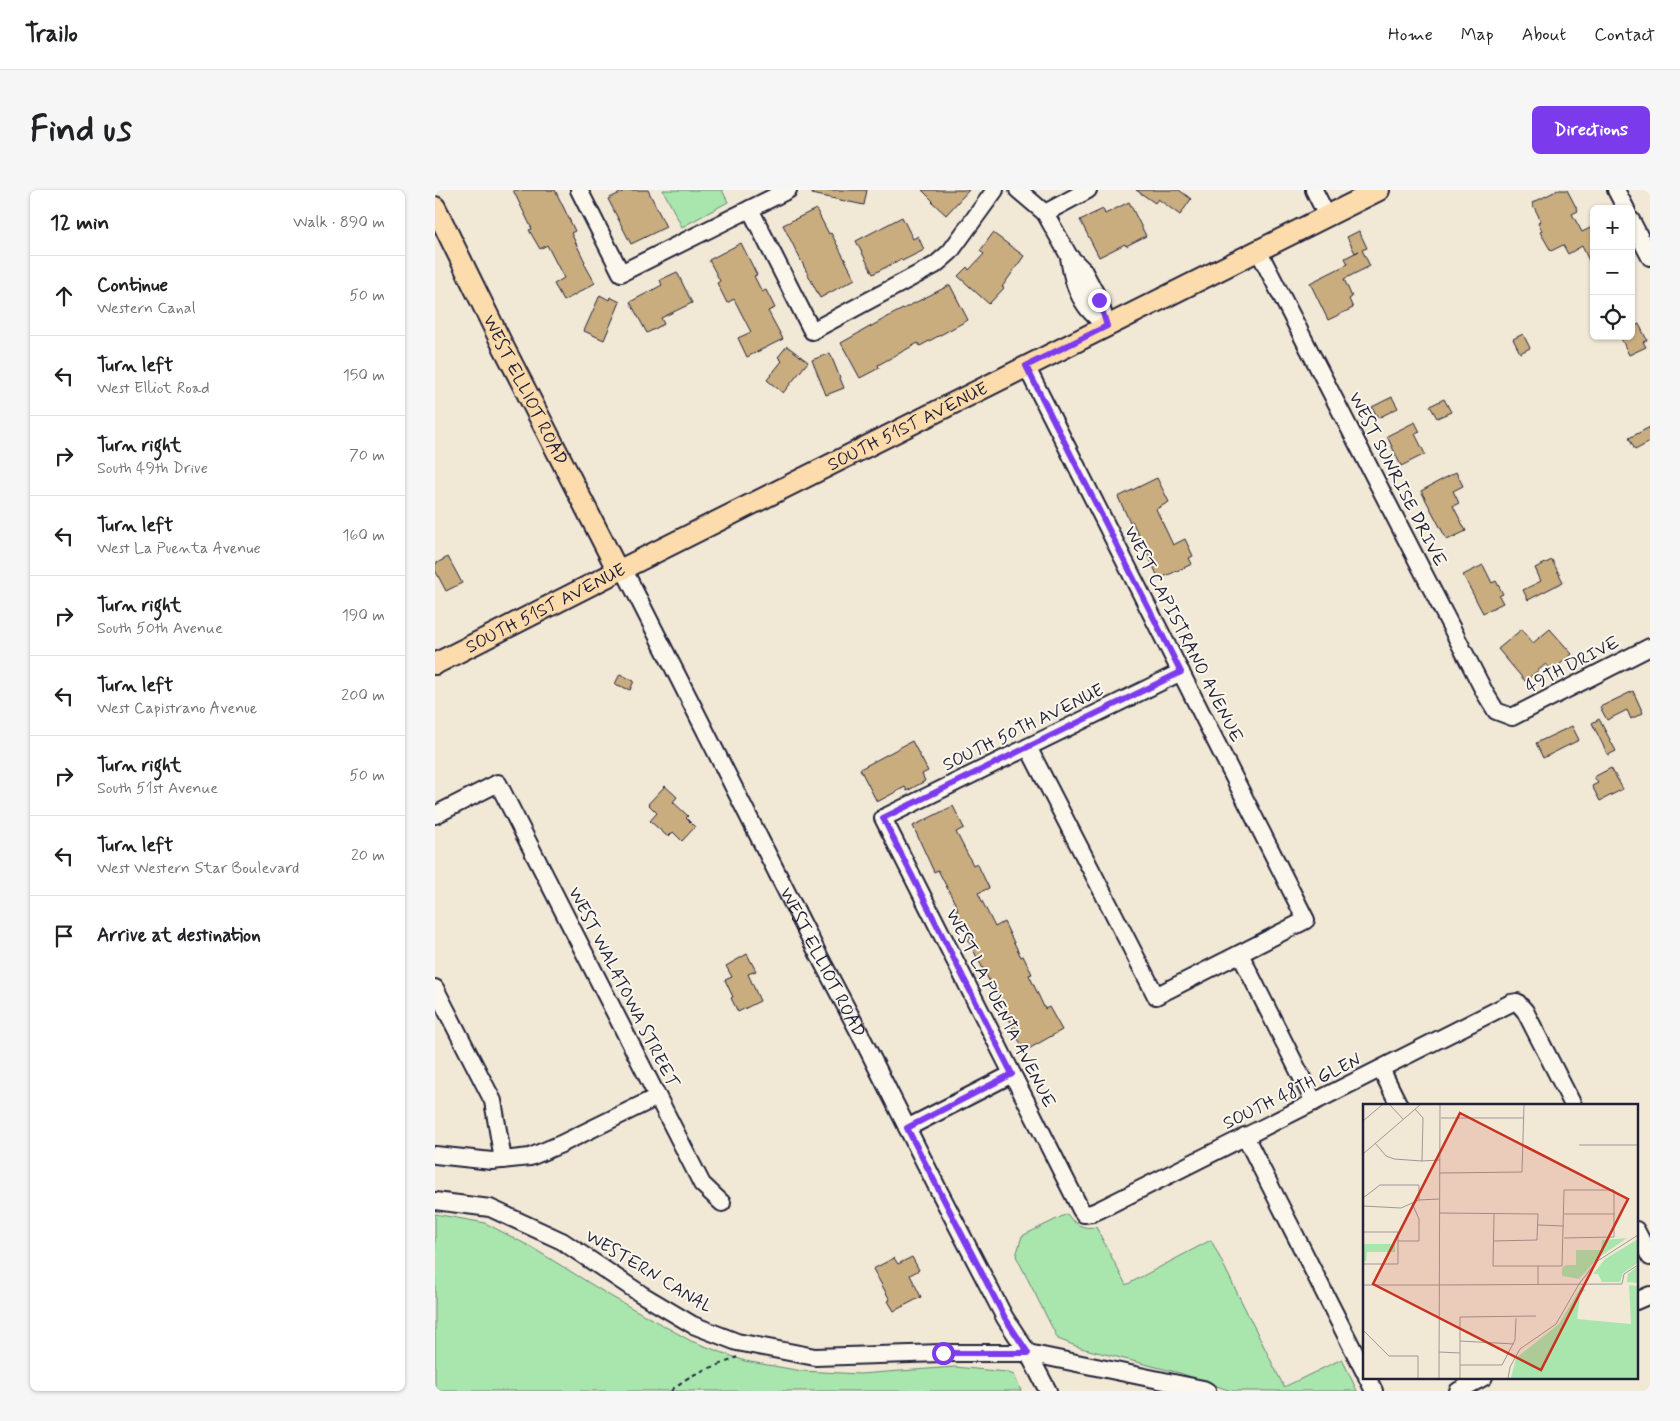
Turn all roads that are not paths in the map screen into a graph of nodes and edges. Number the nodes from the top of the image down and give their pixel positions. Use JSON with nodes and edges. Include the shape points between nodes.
{"nodes":[{"id":1,"x":579,"y":190,"type":"edge"},
{"id":2,"x":788,"y":190,"type":"edge"},
{"id":3,"x":995,"y":190,"type":"edge"},
{"id":4,"x":1018,"y":190,"type":"edge"},
{"id":5,"x":1088,"y":190,"type":"edge"},
{"id":6,"x":1314,"y":190,"type":"edge"},
{"id":7,"x":1379,"y":190,"type":"edge"},
{"id":8,"x":1616,"y":190,"type":"edge"},
{"id":9,"x":1623,"y":205,"type":"edge"},
{"id":10,"x":435,"y":207,"type":"edge"},
{"id":11,"x":750,"y":209,"type":"junction"},
{"id":12,"x":1045,"y":213,"type":"junction"},
{"id":13,"x":1327,"y":216,"type":"junction"},
{"id":14,"x":1635,"y":228,"type":"edge"},
{"id":15,"x":1258,"y":250,"type":"junction"},
{"id":16,"x":1650,"y":257,"type":"edge"},
{"id":17,"x":1107,"y":326,"type":"junction"},
{"id":18,"x":1026,"y":366,"type":"junction"},
{"id":19,"x":620,"y":570,"type":"junction"},
{"id":20,"x":1650,"y":647,"type":"edge"},
{"id":21,"x":435,"y":664,"type":"edge"},
{"id":22,"x":1181,"y":672,"type":"junction"},
{"id":23,"x":1512,"y":716,"type":"joint"},
{"id":24,"x":1027,"y":747,"type":"junction"},
{"id":25,"x":435,"y":815,"type":"edge"},
{"id":26,"x":883,"y":818,"type":"joint"},
{"id":27,"x":1240,"y":954,"type":"junction"},
{"id":28,"x":435,"y":988,"type":"edge"},
{"id":29,"x":1381,"y":1069,"type":"junction"},
{"id":30,"x":1012,"y":1074,"type":"junction"},
{"id":31,"x":657,"y":1097,"type":"junction"},
{"id":32,"x":1313,"y":1102,"type":"junction"},
{"id":33,"x":1398,"y":1104,"type":"edge"},
{"id":34,"x":1572,"y":1104,"type":"edge"},
{"id":35,"x":907,"y":1128,"type":"junction"},
{"id":36,"x":1245,"y":1136,"type":"junction"},
{"id":37,"x":435,"y":1155,"type":"edge"},
{"id":38,"x":503,"y":1160,"type":"junction"},
{"id":39,"x":435,"y":1201,"type":"edge"},
{"id":40,"x":722,"y":1203,"type":"dead end"},
{"id":41,"x":1085,"y":1214,"type":"joint"},
{"id":42,"x":1637,"y":1232,"type":"edge"},
{"id":43,"x":1650,"y":1257,"type":"edge"},
{"id":44,"x":1650,"y":1295,"type":"edge"},
{"id":45,"x":1637,"y":1301,"type":"edge"},
{"id":46,"x":1028,"y":1353,"type":"junction"},
{"id":47,"x":1363,"y":1369,"type":"edge"},
{"id":48,"x":1368,"y":1378,"type":"edge"},
{"id":49,"x":1482,"y":1378,"type":"edge"},
{"id":50,"x":1048,"y":1391,"type":"edge"},
{"id":51,"x":1207,"y":1391,"type":"edge"},
{"id":52,"x":1374,"y":1391,"type":"edge"},
{"id":53,"x":1458,"y":1391,"type":"edge"}],
"edges":[{"from":1,"to":11,"type":"street","via":[[621,273]]},
{"from":2,"to":11,"type":"street"},
{"from":3,"to":11,"type":"street","via":[[949,252],[935,265],[812,331]]},
{"from":4,"to":12,"type":"street"},
{"from":5,"to":12,"type":"street"},
{"from":6,"to":13,"type":"street"},
{"from":7,"to":13,"type":"main road","name":"SOUTH 51ST AVENUE"},
{"from":8,"to":9,"type":"street"},
{"from":10,"to":19,"type":"main road","name":"WEST ELLIOT ROAD","via":[[502,344]]},
{"from":12,"to":17,"type":"street","via":[[1069,256],[1083,270],[1099,300]]},
{"from":13,"to":15,"type":"main road","name":"SOUTH 51ST AVENUE"},
{"from":14,"to":16,"type":"street"},
{"from":15,"to":17,"type":"main road","name":"SOUTH 51ST AVENUE"},
{"from":15,"to":23,"type":"street","name":"WEST SUNRISE DRIVE","via":[[1485,693],[1496,711]]},
{"from":17,"to":18,"type":"main road","name":"SOUTH 51ST AVENUE"},
{"from":18,"to":19,"type":"main road","name":"SOUTH 51ST AVENUE"},
{"from":18,"to":22,"type":"street","name":"WEST CAPISTRANO AVENUE"},
{"from":19,"to":21,"type":"main road","name":"SOUTH 51ST AVENUE"},
{"from":19,"to":35,"type":"street","name":"WEST ELLIOT ROAD"},
{"from":20,"to":23,"type":"street","name":"49TH DRIVE"},
{"from":22,"to":24,"type":"street","name":"SOUTH 50TH AVENUE"},
{"from":22,"to":27,"type":"street","name":"WEST CAPISTRANO AVENUE","via":[[1306,920]]},
{"from":24,"to":26,"type":"street","name":"SOUTH 50TH AVENUE"},
{"from":24,"to":27,"type":"street","via":[[1156,996]]},
{"from":25,"to":31,"type":"street","name":"WEST WALATOWA STREET","via":[[498,783]]},
{"from":26,"to":30,"type":"street","name":"WEST LA PUENTA AVENUE"},
{"from":27,"to":32,"type":"street"},
{"from":28,"to":38,"type":"street","via":[[493,1101]]},
{"from":29,"to":32,"type":"street","name":"SOUTH 48TH GLEN"},
{"from":29,"to":33,"type":"street"},
{"from":29,"to":34,"type":"street","name":"SOUTH 48TH GLEN","via":[[1505,1005],[1517,1002],[1525,1011]]},
{"from":30,"to":35,"type":"street"},
{"from":30,"to":41,"type":"street","name":"WEST LA PUENTA AVENUE"},
{"from":31,"to":38,"type":"street","via":[[530,1157]]},
{"from":31,"to":40,"type":"street","name":"WEST WALATOWA STREET","via":[[701,1184]]},
{"from":32,"to":36,"type":"street","name":"SOUTH 48TH GLEN"},
{"from":35,"to":46,"type":"street","name":"WEST ELLIOT ROAD","via":[[1001,1310]]},
{"from":36,"to":41,"type":"street","name":"SOUTH 48TH GLEN","via":[[1101,1209]]},
{"from":36,"to":47,"type":"street"},
{"from":37,"to":38,"type":"street"},
{"from":39,"to":46,"type":"street","name":"WESTERN CANAL","via":[[491,1208],[562,1241],[693,1325],[737,1342],[815,1358]]},
{"from":42,"to":43,"type":"street"},
{"from":44,"to":45,"type":"street"},
{"from":46,"to":50,"type":"street","name":"WEST ELLIOT ROAD"},
{"from":46,"to":51,"type":"street"},
{"from":48,"to":52,"type":"street"},
{"from":49,"to":53,"type":"street"}]}
